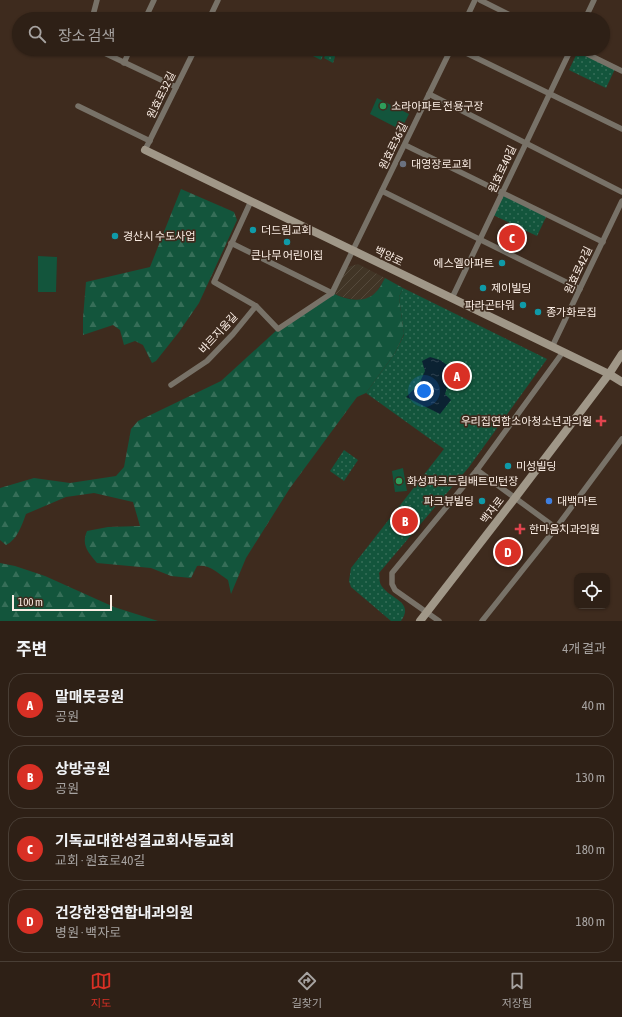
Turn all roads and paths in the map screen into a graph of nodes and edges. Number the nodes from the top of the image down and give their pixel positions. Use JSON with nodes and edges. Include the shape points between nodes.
{"nodes":[{"id":1,"x":97,"y":0,"type":"edge"},
{"id":2,"x":154,"y":0,"type":"edge"},
{"id":3,"x":218,"y":0,"type":"edge"},
{"id":4,"x":475,"y":0,"type":"edge"},
{"id":5,"x":480,"y":0,"type":"edge"},
{"id":6,"x":594,"y":0,"type":"edge"},
{"id":7,"x":94,"y":12,"type":"edge"},
{"id":8,"x":148,"y":12,"type":"edge"},
{"id":9,"x":212,"y":12,"type":"edge"},
{"id":10,"x":469,"y":12,"type":"edge"},
{"id":11,"x":504,"y":12,"type":"edge"},
{"id":12,"x":588,"y":12,"type":"edge"},
{"id":13,"x":111,"y":56,"type":"edge"},
{"id":14,"x":127,"y":56,"type":"edge"},
{"id":15,"x":192,"y":56,"type":"edge"},
{"id":16,"x":448,"y":56,"type":"edge"},
{"id":17,"x":472,"y":56,"type":"edge"},
{"id":18,"x":568,"y":56,"type":"edge"},
{"id":19,"x":591,"y":56,"type":"edge"},
{"id":20,"x":124,"y":62,"type":"junction"},
{"id":21,"x":622,"y":72,"type":"edge"},
{"id":22,"x":176,"y":87,"type":"junction"},
{"id":23,"x":429,"y":94,"type":"junction"},
{"id":24,"x":549,"y":94,"type":"junction"},
{"id":25,"x":78,"y":106,"type":"dead end"},
{"id":26,"x":622,"y":129,"type":"edge"},
{"id":27,"x":150,"y":141,"type":"junction"},
{"id":28,"x":526,"y":143,"type":"junction"},
{"id":29,"x":405,"y":145,"type":"junction"},
{"id":30,"x":145,"y":150,"type":"joint"},
{"id":31,"x":382,"y":191,"type":"junction"},
{"id":32,"x":622,"y":192,"type":"edge"},
{"id":33,"x":502,"y":193,"type":"junction"},
{"id":34,"x":251,"y":201,"type":"junction"},
{"id":35,"x":622,"y":201,"type":"edge"},
{"id":36,"x":480,"y":239,"type":"junction"},
{"id":37,"x":602,"y":242,"type":"junction"},
{"id":38,"x":231,"y":243,"type":"junction"},
{"id":39,"x":353,"y":251,"type":"junction"},
{"id":40,"x":580,"y":289,"type":"junction"},
{"id":41,"x":332,"y":293,"type":"junction"},
{"id":42,"x":452,"y":298,"type":"junction"},
{"id":43,"x":256,"y":306,"type":"junction"},
{"id":44,"x":552,"y":347,"type":"junction"},
{"id":45,"x":563,"y":352,"type":"junction"},
{"id":46,"x":622,"y":354,"type":"edge"},
{"id":47,"x":609,"y":374,"type":"junction"},
{"id":48,"x":622,"y":382,"type":"edge"},
{"id":49,"x":171,"y":385,"type":"dead end"},
{"id":50,"x":622,"y":439,"type":"edge"},
{"id":51,"x":477,"y":470,"type":"junction"},
{"id":52,"x":516,"y":498,"type":"junction"},
{"id":53,"x":556,"y":528,"type":"junction"},
{"id":54,"x":427,"y":612,"type":"junction"},
{"id":55,"x":420,"y":621,"type":"edge"},
{"id":56,"x":439,"y":621,"type":"edge"},
{"id":57,"x":482,"y":621,"type":"edge"}],
"edges":[{"from":1,"to":7,"type":"street"},
{"from":2,"to":8,"type":"street"},
{"from":3,"to":9,"type":"street"},
{"from":4,"to":10,"type":"street"},
{"from":5,"to":11,"type":"street"},
{"from":6,"to":12,"type":"street"},
{"from":13,"to":20,"type":"street"},
{"from":14,"to":20,"type":"street"},
{"from":15,"to":22,"type":"street","name":"원효로32길"},
{"from":16,"to":23,"type":"street","name":"원효로36길"},
{"from":17,"to":24,"type":"street"},
{"from":18,"to":24,"type":"street","name":"원효로40길"},
{"from":19,"to":21,"type":"street"},
{"from":20,"to":22,"type":"street"},
{"from":22,"to":27,"type":"street","name":"원효로32길"},
{"from":23,"to":28,"type":"street"},
{"from":23,"to":29,"type":"street","name":"원효로36길"},
{"from":24,"to":26,"type":"street"},
{"from":24,"to":28,"type":"street","name":"원효로40길"},
{"from":25,"to":27,"type":"street"},
{"from":27,"to":30,"type":"street","name":"원효로32길"},
{"from":28,"to":32,"type":"street"},
{"from":28,"to":33,"type":"street","name":"원효로40길"},
{"from":29,"to":31,"type":"street","name":"원효로36길"},
{"from":29,"to":33,"type":"street"},
{"from":30,"to":34,"type":"street","name":"백양로"},
{"from":31,"to":36,"type":"street"},
{"from":31,"to":39,"type":"street","name":"원효로36길"},
{"from":33,"to":36,"type":"street","name":"원효로40길"},
{"from":33,"to":37,"type":"street"},
{"from":34,"to":38,"type":"street"},
{"from":34,"to":39,"type":"street","name":"백양로"},
{"from":35,"to":37,"type":"street","name":"원효로42길"},
{"from":36,"to":40,"type":"street"},
{"from":36,"to":42,"type":"street","name":"원효로40길"},
{"from":37,"to":40,"type":"street","name":"원효로42길"},
{"from":38,"to":41,"type":"street"},
{"from":38,"to":43,"type":"street","via":[[214,282]]},
{"from":39,"to":41,"type":"street","name":"원효로36길"},
{"from":39,"to":42,"type":"street","name":"백양로"},
{"from":40,"to":44,"type":"street","name":"원효로42길"},
{"from":41,"to":43,"type":"street","via":[[278,329]]},
{"from":42,"to":44,"type":"street","name":"백양로"},
{"from":43,"to":49,"type":"street","name":"바르지움길","via":[[207,361]]},
{"from":44,"to":45,"type":"street","name":"백양로"},
{"from":45,"to":47,"type":"street","name":"백양로"},
{"from":45,"to":51,"type":"street"},
{"from":46,"to":47,"type":"street","name":"백자로"},
{"from":47,"to":48,"type":"street","name":"백양로"},
{"from":47,"to":52,"type":"street","name":"백자로"},
{"from":50,"to":53,"type":"street"},
{"from":51,"to":52,"type":"street"},
{"from":51,"to":54,"type":"street","via":[[392,573],[392,584],[396,590]]},
{"from":52,"to":53,"type":"street"},
{"from":52,"to":54,"type":"street","name":"백자로"},
{"from":53,"to":57,"type":"street"},
{"from":54,"to":55,"type":"street","name":"백자로"},
{"from":54,"to":56,"type":"street"}]}
